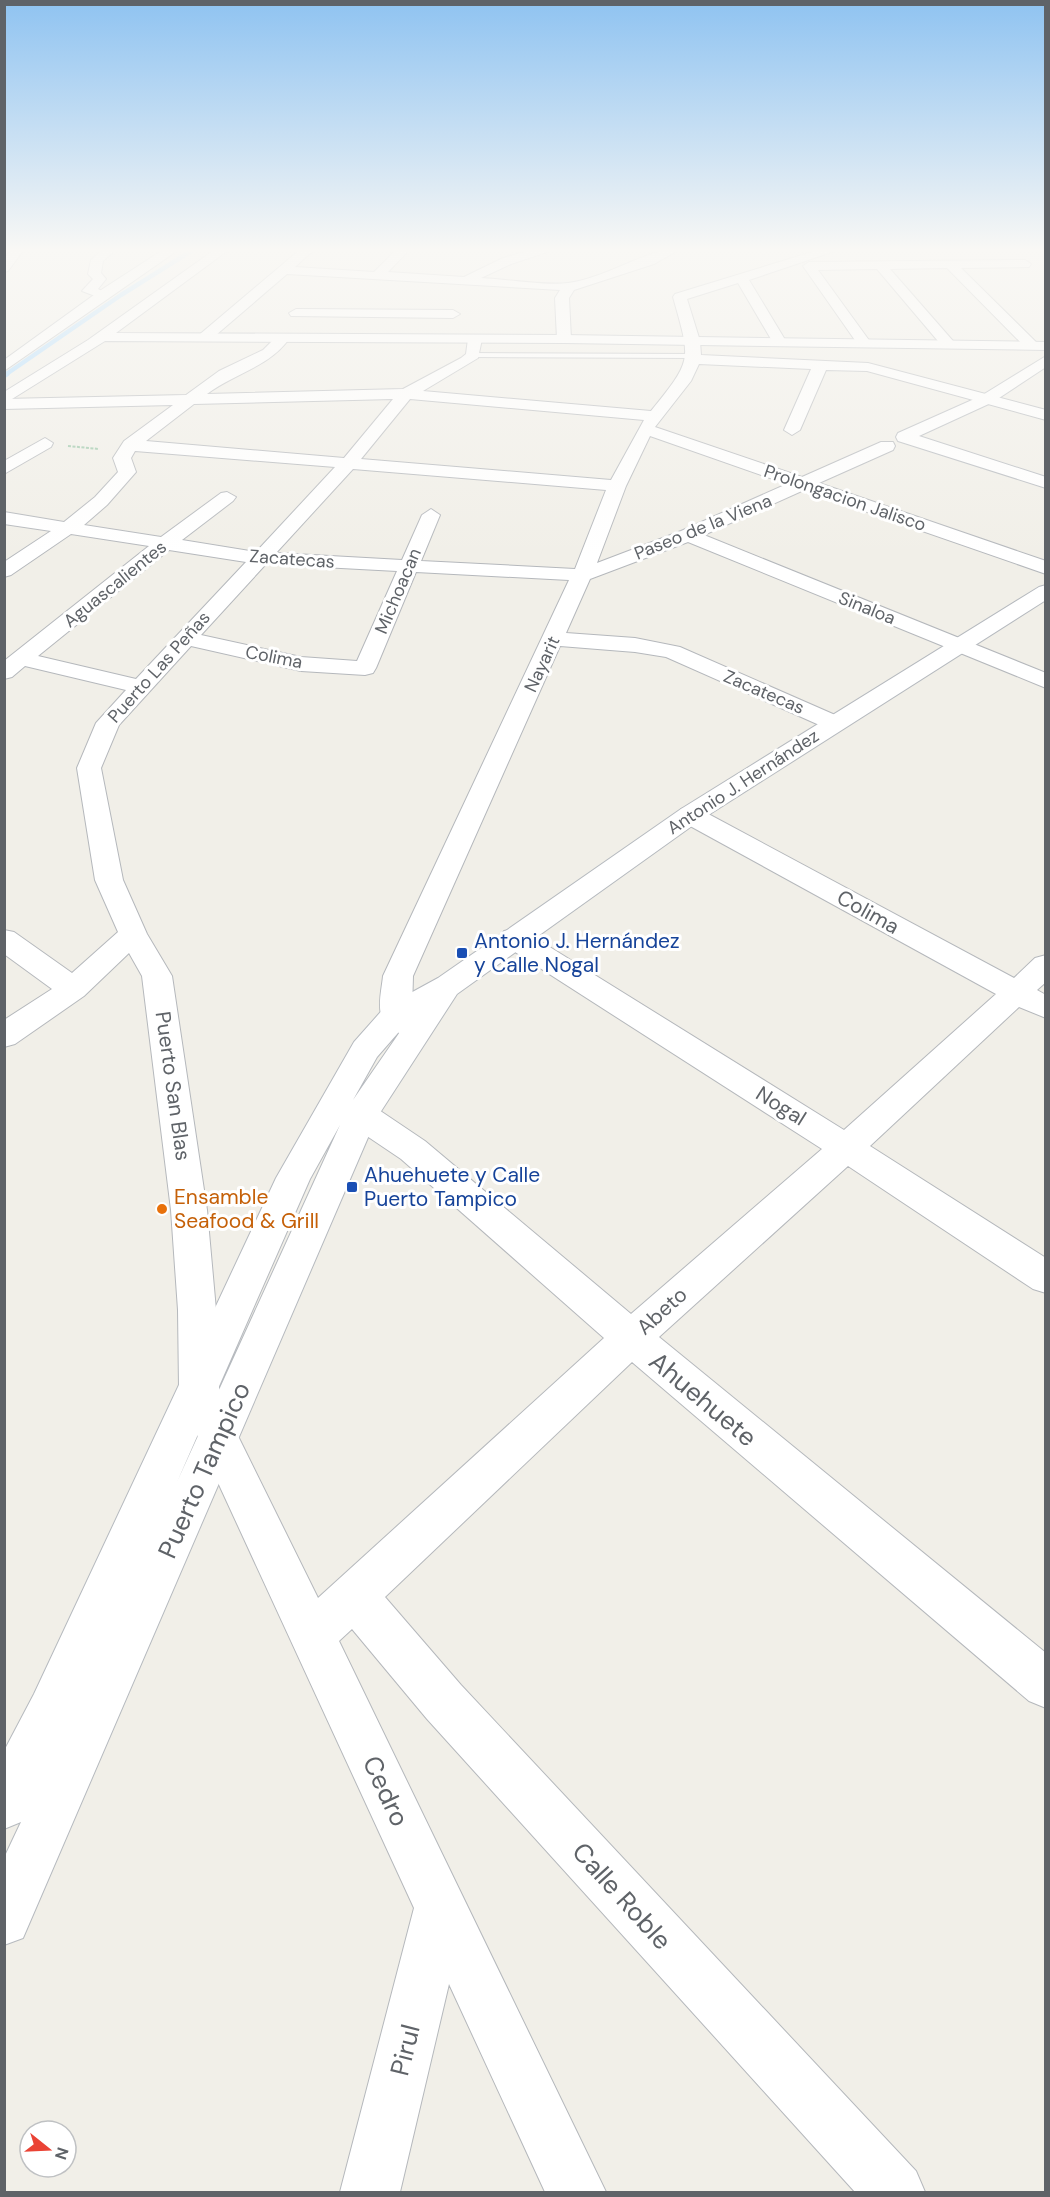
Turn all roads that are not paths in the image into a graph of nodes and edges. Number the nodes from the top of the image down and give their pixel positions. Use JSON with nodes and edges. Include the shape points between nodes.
{"nodes":[{"id":1,"x":27,"y":351,"type":"edge"},
{"id":2,"x":80,"y":351,"type":"edge"},
{"id":3,"x":274,"y":351,"type":"edge"},
{"id":4,"x":460,"y":351,"type":"edge"},
{"id":5,"x":652,"y":351,"type":"edge"},
{"id":6,"x":679,"y":351,"type":"edge"},
{"id":7,"x":708,"y":351,"type":"edge"},
{"id":8,"x":694,"y":352,"type":"junction"},
{"id":9,"x":1046,"y":360,"type":"edge"},
{"id":10,"x":821,"y":364,"type":"junction"},
{"id":11,"x":4,"y":367,"type":"edge"},
{"id":12,"x":406,"y":394,"type":"junction"},
{"id":13,"x":4,"y":399,"type":"edge"},
{"id":14,"x":192,"y":399,"type":"junction"},
{"id":15,"x":987,"y":399,"type":"junction"},
{"id":16,"x":4,"y":404,"type":"edge"},
{"id":17,"x":1046,"y":415,"type":"edge"},
{"id":18,"x":649,"y":423,"type":"junction"},
{"id":19,"x":792,"y":430,"type":"dead end"},
{"id":20,"x":896,"y":441,"type":"junction"},
{"id":21,"x":45,"y":443,"type":"dead end"},
{"id":22,"x":130,"y":445,"type":"junction"},
{"id":23,"x":349,"y":463,"type":"junction"},
{"id":24,"x":4,"y":469,"type":"edge"},
{"id":25,"x":1046,"y":483,"type":"edge"},
{"id":26,"x":806,"y":484,"type":"junction"},
{"id":27,"x":616,"y":486,"type":"junction"},
{"id":28,"x":227,"y":497,"type":"dead end"},
{"id":29,"x":432,"y":515,"type":"dead end"},
{"id":30,"x":4,"y":518,"type":"edge"},
{"id":31,"x":67,"y":527,"type":"junction"},
{"id":32,"x":688,"y":536,"type":"junction"},
{"id":33,"x":164,"y":544,"type":"junction"},
{"id":34,"x":259,"y":558,"type":"junction"},
{"id":35,"x":408,"y":566,"type":"junction"},
{"id":36,"x":1046,"y":568,"type":"edge"},
{"id":37,"x":4,"y":571,"type":"edge"},
{"id":38,"x":582,"y":575,"type":"junction"},
{"id":39,"x":1046,"y":591,"type":"edge"},
{"id":40,"x":184,"y":638,"type":"junction"},
{"id":41,"x":553,"y":639,"type":"junction"},
{"id":42,"x":961,"y":646,"type":"junction"},
{"id":43,"x":13,"y":666,"type":"edge"},
{"id":44,"x":365,"y":668,"type":"joint"},
{"id":45,"x":1046,"y":681,"type":"edge"},
{"id":46,"x":141,"y":687,"type":"junction"},
{"id":47,"x":834,"y":723,"type":"junction"},
{"id":48,"x":690,"y":815,"type":"junction"},
{"id":49,"x":133,"y":934,"type":"junction"},
{"id":50,"x":514,"y":938,"type":"junction"},
{"id":51,"x":4,"y":939,"type":"edge"},
{"id":52,"x":1046,"y":965,"type":"edge"},
{"id":53,"x":74,"y":989,"type":"junction"},
{"id":54,"x":1030,"y":1000,"type":"edge"},
{"id":55,"x":407,"y":1022,"type":"junction"},
{"id":56,"x":5,"y":1040,"type":"edge"},
{"id":57,"x":361,"y":1115,"type":"junction"},
{"id":58,"x":846,"y":1148,"type":"junction"},
{"id":59,"x":1046,"y":1278,"type":"edge"},
{"id":60,"x":631,"y":1338,"type":"junction"},
{"id":61,"x":199,"y":1388,"type":"junction"},
{"id":62,"x":218,"y":1437,"type":"junction"},
{"id":63,"x":353,"y":1595,"type":"junction"},
{"id":64,"x":313,"y":1634,"type":"junction"},
{"id":65,"x":1046,"y":1683,"type":"edge"},
{"id":66,"x":4,"y":1804,"type":"edge"},
{"id":67,"x":441,"y":1907,"type":"junction"},
{"id":68,"x":4,"y":1919,"type":"edge"},
{"id":69,"x":370,"y":2193,"type":"edge"},
{"id":70,"x":576,"y":2193,"type":"edge"},
{"id":71,"x":895,"y":2193,"type":"edge"}],
"edges":[{"from":1,"to":11,"type":"street"},
{"from":2,"to":13,"type":"street"},
{"from":3,"to":14,"type":"street","via":[[218,378]]},
{"from":4,"to":12,"type":"street","name":"Puerto Las Peñas"},
{"from":5,"to":8,"type":"lane"},
{"from":6,"to":8,"type":"street"},
{"from":7,"to":8,"type":"street"},
{"from":8,"to":10,"type":"street"},
{"from":8,"to":18,"type":"street","name":"Nayarit","via":[[686,378]]},
{"from":9,"to":15,"type":"street"},
{"from":10,"to":15,"type":"street","via":[[868,367]]},
{"from":10,"to":19,"type":"street"},
{"from":12,"to":14,"type":"street","name":"Prolongacion Jalisco"},
{"from":12,"to":18,"type":"street","name":"Prolongacion Jalisco"},
{"from":12,"to":23,"type":"street","name":"Puerto Las Peñas"},
{"from":14,"to":16,"type":"street","name":"Prolongacion Jalisco"},
{"from":14,"to":22,"type":"street"},
{"from":15,"to":17,"type":"street"},
{"from":15,"to":20,"type":"street"},
{"from":18,"to":26,"type":"street","name":"Prolongacion Jalisco"},
{"from":18,"to":27,"type":"street","name":"Nayarit"},
{"from":20,"to":25,"type":"street"},
{"from":20,"to":26,"type":"street","name":"Paseo de la Viena"},
{"from":21,"to":24,"type":"street"},
{"from":22,"to":23,"type":"street"},
{"from":22,"to":31,"type":"street","via":[[122,458],[127,472],[115,488]]},
{"from":23,"to":27,"type":"street"},
{"from":23,"to":34,"type":"street","name":"Puerto Las Peñas"},
{"from":26,"to":32,"type":"street","name":"Paseo de la Viena"},
{"from":26,"to":36,"type":"street","name":"Prolongacion Jalisco"},
{"from":27,"to":38,"type":"street","name":"Nayarit"},
{"from":28,"to":33,"type":"street","name":"Aguascalientes"},
{"from":29,"to":35,"type":"street","name":"Michoacan"},
{"from":30,"to":31,"type":"street","name":"Zacatecas"},
{"from":31,"to":33,"type":"street","name":"Zacatecas"},
{"from":31,"to":37,"type":"street"},
{"from":32,"to":38,"type":"street","name":"Paseo de la Viena"},
{"from":32,"to":42,"type":"street","name":"Sinaloa"},
{"from":33,"to":34,"type":"street","name":"Zacatecas"},
{"from":33,"to":43,"type":"street","name":"Aguascalientes"},
{"from":34,"to":35,"type":"street","name":"Zacatecas"},
{"from":34,"to":40,"type":"street","name":"Puerto Las Peñas"},
{"from":35,"to":38,"type":"street","name":"Zacatecas"},
{"from":35,"to":44,"type":"street","name":"Michoacan"},
{"from":38,"to":41,"type":"street","name":"Nayarit"},
{"from":39,"to":42,"type":"street","name":"Antonio J. Hernández"},
{"from":40,"to":44,"type":"street","name":"Colima","via":[[301,664]]},
{"from":40,"to":46,"type":"street","name":"Puerto Las Peñas"},
{"from":41,"to":47,"type":"street","name":"Zacatecas","via":[[672,652]]},
{"from":41,"to":55,"type":"street","name":"Nayarit","via":[[398,976]]},
{"from":42,"to":45,"type":"street","name":"Sinaloa"},
{"from":42,"to":47,"type":"street","name":"Antonio J. Hernández"},
{"from":43,"to":46,"type":"street"},
{"from":46,"to":49,"type":"street","name":"Puerto Las Peñas","via":[[108,723],[89,768],[109,880]]},
{"from":47,"to":48,"type":"street","name":"Antonio J. Hernández"},
{"from":48,"to":50,"type":"street","name":"Antonio J. Hernández"},
{"from":48,"to":54,"type":"street","name":"Colima"},
{"from":49,"to":53,"type":"street"},
{"from":49,"to":61,"type":"street","name":"Puerto San Blas","via":[[157,976],[165,1022],[189,1210]]},
{"from":50,"to":55,"type":"street","name":"Antonio J. Hernández","via":[[448,985]]},
{"from":50,"to":58,"type":"street","name":"Nogal"},
{"from":51,"to":53,"type":"street"},
{"from":52,"to":54,"type":"street","name":"Abeto"},
{"from":53,"to":56,"type":"street"},
{"from":54,"to":58,"type":"street","name":"Abeto"},
{"from":55,"to":57,"type":"street","name":"Puerto Tampico"},
{"from":55,"to":61,"type":"street","name":"Puerto Tampico","via":[[365,1050],[293,1178]]},
{"from":57,"to":60,"type":"street","name":"Ahuehuete","via":[[413,1150]]},
{"from":57,"to":62,"type":"street","name":"Puerto Tampico"},
{"from":58,"to":59,"type":"street","name":"Nogal"},
{"from":58,"to":60,"type":"street","name":"Abeto"},
{"from":60,"to":63,"type":"street","name":"Abeto"},
{"from":60,"to":65,"type":"street","name":"Ahuehuete"},
{"from":61,"to":62,"type":"street","name":"Cedro"},
{"from":61,"to":66,"type":"street","name":"Puerto Tampico","via":[[51,1711]]},
{"from":62,"to":64,"type":"street","name":"Cedro"},
{"from":62,"to":68,"type":"street","name":"Puerto Tampico"},
{"from":63,"to":64,"type":"street","name":"Abeto"},
{"from":63,"to":71,"type":"street","name":"Calle Roble","via":[[444,1702]]},
{"from":64,"to":67,"type":"street","name":"Cedro"},
{"from":67,"to":69,"type":"street","name":"Pirul"},
{"from":67,"to":70,"type":"street","name":"Cedro"}]}
